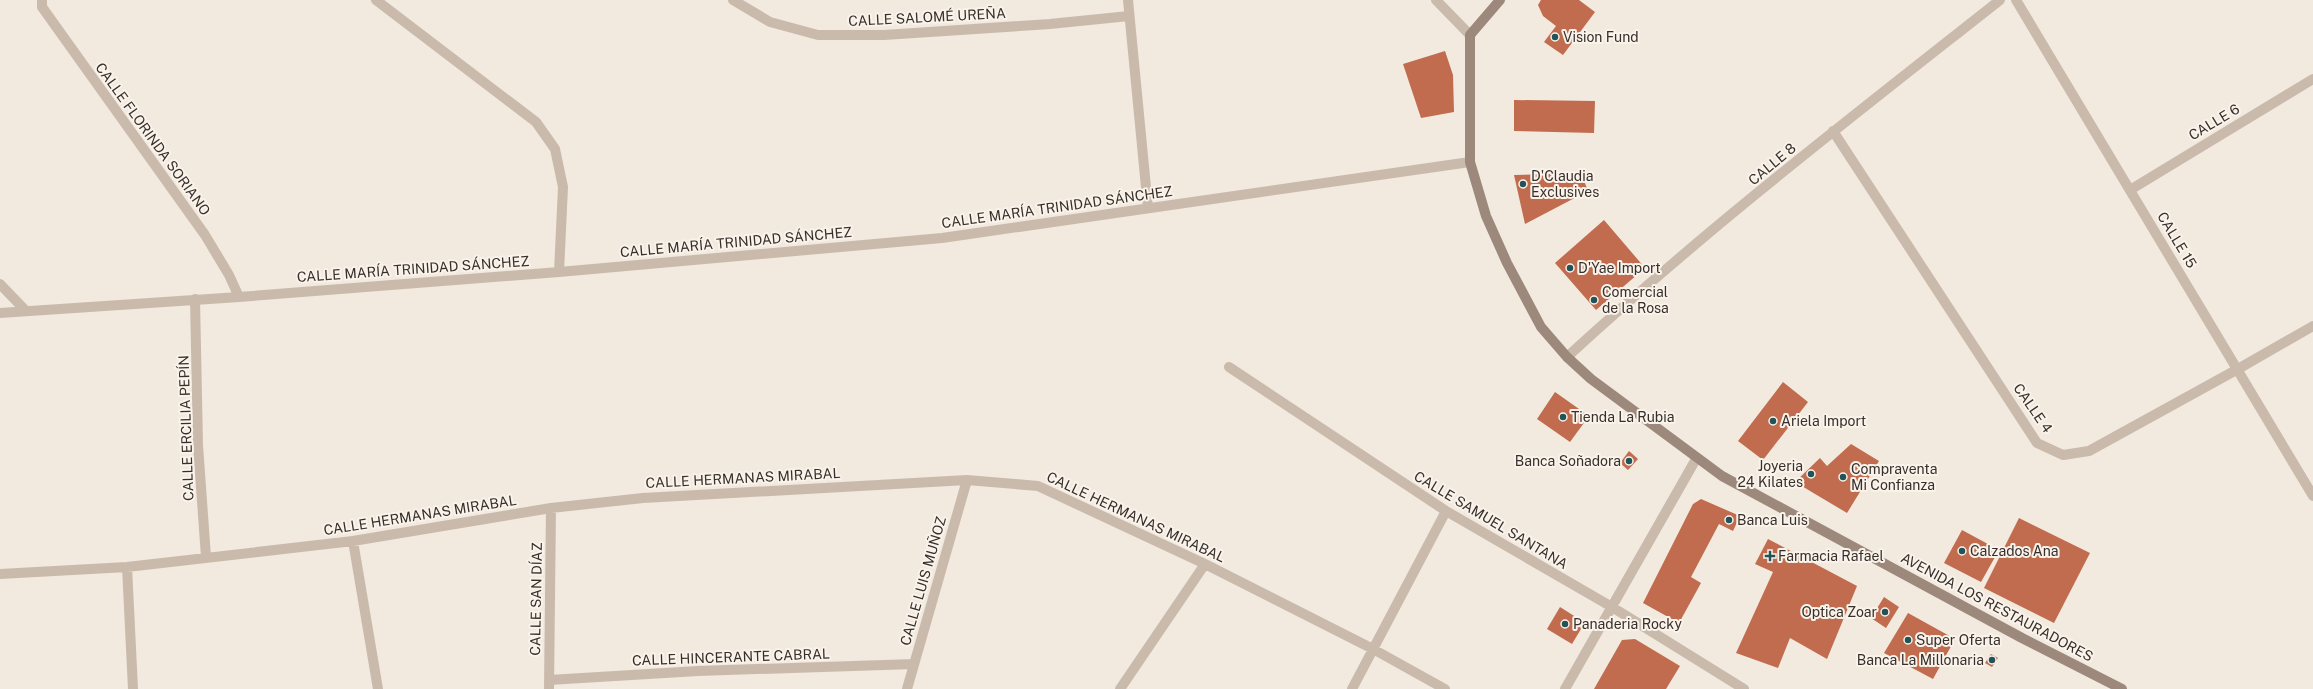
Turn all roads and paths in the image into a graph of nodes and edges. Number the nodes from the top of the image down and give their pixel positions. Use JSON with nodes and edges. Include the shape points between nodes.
{"nodes":[{"id":1,"x":42,"y":0,"type":"edge"},
{"id":2,"x":376,"y":0,"type":"edge"},
{"id":3,"x":733,"y":0,"type":"edge"},
{"id":4,"x":1128,"y":0,"type":"edge"},
{"id":5,"x":1436,"y":0,"type":"edge"},
{"id":6,"x":1500,"y":0,"type":"edge"},
{"id":7,"x":2000,"y":0,"type":"edge"},
{"id":8,"x":2016,"y":0,"type":"edge"},
{"id":9,"x":1129,"y":16,"type":"junction"},
{"id":10,"x":1470,"y":35,"type":"junction"},
{"id":11,"x":2313,"y":79,"type":"edge"},
{"id":12,"x":1833,"y":131,"type":"junction"},
{"id":13,"x":1470,"y":162,"type":"junction"},
{"id":14,"x":2130,"y":190,"type":"junction"},
{"id":15,"x":1148,"y":208,"type":"junction"},
{"id":16,"x":559,"y":272,"type":"junction"},
{"id":17,"x":0,"y":284,"type":"edge"},
{"id":18,"x":239,"y":297,"type":"junction"},
{"id":19,"x":194,"y":299,"type":"junction"},
{"id":20,"x":25,"y":310,"type":"junction"},
{"id":21,"x":0,"y":313,"type":"edge"},
{"id":22,"x":2313,"y":326,"type":"edge"},
{"id":23,"x":1567,"y":356,"type":"junction"},
{"id":24,"x":1229,"y":367,"type":"dead end"},
{"id":25,"x":2238,"y":369,"type":"junction"},
{"id":26,"x":1696,"y":459,"type":"junction"},
{"id":27,"x":967,"y":480,"type":"junction"},
{"id":28,"x":2313,"y":496,"type":"edge"},
{"id":29,"x":551,"y":508,"type":"junction"},
{"id":30,"x":1446,"y":511,"type":"junction"},
{"id":31,"x":354,"y":541,"type":"junction"},
{"id":32,"x":206,"y":556,"type":"junction"},
{"id":33,"x":1205,"y":564,"type":"junction"},
{"id":34,"x":127,"y":567,"type":"junction"},
{"id":35,"x":0,"y":574,"type":"edge"},
{"id":36,"x":1612,"y":608,"type":"junction"},
{"id":37,"x":1373,"y":649,"type":"junction"},
{"id":38,"x":914,"y":664,"type":"junction"},
{"id":39,"x":549,"y":685,"type":"edge"},
{"id":40,"x":133,"y":689,"type":"edge"},
{"id":41,"x":378,"y":689,"type":"edge"},
{"id":42,"x":907,"y":689,"type":"edge"},
{"id":43,"x":1120,"y":689,"type":"edge"},
{"id":44,"x":1352,"y":689,"type":"edge"},
{"id":45,"x":1445,"y":689,"type":"edge"},
{"id":46,"x":1565,"y":689,"type":"edge"},
{"id":47,"x":1744,"y":689,"type":"edge"},
{"id":48,"x":2122,"y":689,"type":"edge"}],
"edges":[{"from":1,"to":18,"type":"street","name":"CALLE FLORINDA SORIANO","via":[[42,7],[206,235]]},
{"from":2,"to":16,"type":"street","via":[[536,122],[555,149],[563,186]]},
{"from":3,"to":9,"type":"street","name":"CALLE SALOMÉ UREÑA","via":[[770,22],[818,35],[884,35]]},
{"from":4,"to":9,"type":"street"},
{"from":5,"to":10,"type":"street"},
{"from":6,"to":10,"type":"street"},
{"from":7,"to":12,"type":"street","name":"CALLE 8"},
{"from":8,"to":14,"type":"street","name":"CALLE 15"},
{"from":9,"to":15,"type":"street"},
{"from":10,"to":13,"type":"street","name":"AVENIDA LOS RESTAURADORES"},
{"from":11,"to":14,"type":"street","name":"CALLE 6"},
{"from":12,"to":23,"type":"street","name":"CALLE 8","via":[[1638,292]]},
{"from":12,"to":25,"type":"street","name":"CALLE 4","via":[[2037,443],[2063,455],[2089,451]]},
{"from":13,"to":15,"type":"street","name":"CALLE MARÍA TRINIDAD SÁNCHEZ"},
{"from":13,"to":23,"type":"street","name":"AVENIDA LOS RESTAURADORES","via":[[1486,216],[1507,263],[1541,327]]},
{"from":14,"to":25,"type":"street","name":"CALLE 15"},
{"from":15,"to":16,"type":"street","name":"CALLE MARÍA TRINIDAD SÁNCHEZ","via":[[942,238]]},
{"from":16,"to":18,"type":"street","name":"CALLE MARÍA TRINIDAD SÁNCHEZ"},
{"from":17,"to":20,"type":"street"},
{"from":18,"to":19,"type":"street","name":"CALLE MARÍA TRINIDAD SÁNCHEZ"},
{"from":19,"to":20,"type":"street","name":"CALLE MARÍA TRINIDAD SÁNCHEZ"},
{"from":19,"to":32,"type":"street","name":"CALLE ERCILIA PEPÍN","via":[[198,445]]},
{"from":20,"to":21,"type":"street","name":"CALLE MARÍA TRINIDAD SÁNCHEZ"},
{"from":22,"to":25,"type":"street","name":"CALLE 4"},
{"from":23,"to":26,"type":"street","name":"AVENIDA LOS RESTAURADORES","via":[[1591,379]]},
{"from":24,"to":30,"type":"street","name":"CALLE SAMUEL SANTANA"},
{"from":25,"to":28,"type":"street","name":"CALLE 15"},
{"from":26,"to":36,"type":"street"},
{"from":26,"to":48,"type":"street","name":"AVENIDA LOS RESTAURADORES","via":[[1722,476],[2022,638]]},
{"from":27,"to":29,"type":"street","name":"CALLE HERMANAS MIRABAL","via":[[643,498]]},
{"from":27,"to":33,"type":"street","name":"CALLE HERMANAS MIRABAL","via":[[1038,486]]},
{"from":27,"to":38,"type":"street","name":"CALLE LUIS MUÑOZ"},
{"from":29,"to":31,"type":"street","name":"CALLE HERMANAS MIRABAL"},
{"from":29,"to":39,"type":"street","name":"CALLE SAN DÍAZ"},
{"from":30,"to":36,"type":"street","name":"CALLE SAMUEL SANTANA"},
{"from":30,"to":37,"type":"street"},
{"from":31,"to":32,"type":"street","name":"CALLE HERMANAS MIRABAL"},
{"from":31,"to":41,"type":"street"},
{"from":32,"to":34,"type":"street","name":"CALLE HERMANAS MIRABAL"},
{"from":33,"to":37,"type":"street","name":"CALLE HERMANAS MIRABAL"},
{"from":33,"to":43,"type":"street"},
{"from":34,"to":35,"type":"street","name":"CALLE HERMANAS MIRABAL"},
{"from":34,"to":40,"type":"street"},
{"from":36,"to":46,"type":"street"},
{"from":36,"to":47,"type":"street","name":"CALLE SAMUEL SANTANA"},
{"from":37,"to":44,"type":"street"},
{"from":37,"to":45,"type":"street","name":"CALLE HERMANAS MIRABAL"},
{"from":38,"to":39,"type":"street","name":"CALLE HINCERANTE CABRAL","via":[[698,671]]},
{"from":38,"to":42,"type":"street","name":"CALLE LUIS MUÑOZ"}]}
